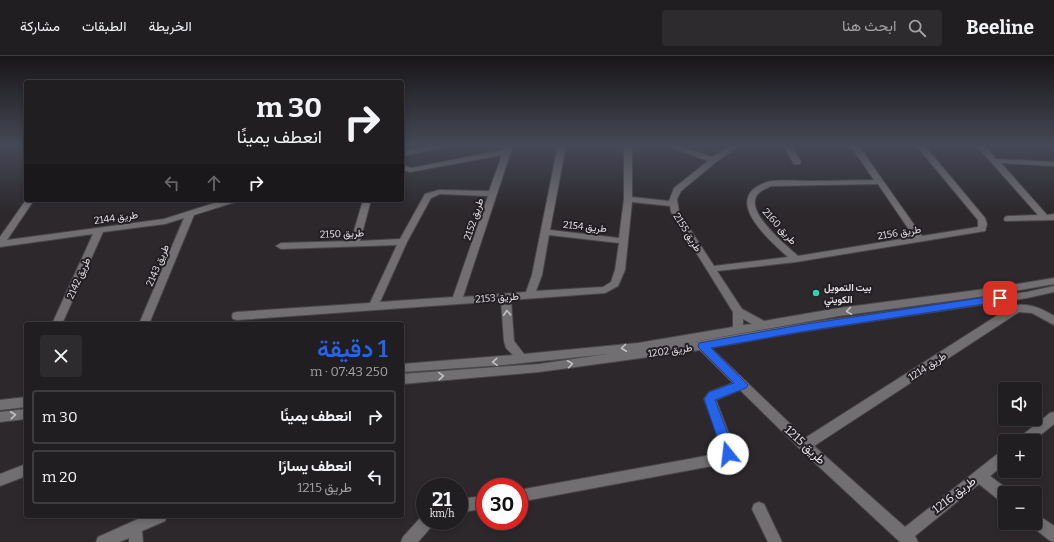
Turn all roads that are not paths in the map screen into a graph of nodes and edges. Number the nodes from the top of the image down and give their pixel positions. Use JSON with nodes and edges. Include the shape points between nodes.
{"nodes":[{"id":1,"x":404,"y":168,"type":"edge"},
{"id":2,"x":420,"y":168,"type":"edge"},
{"id":3,"x":501,"y":168,"type":"edge"},
{"id":4,"x":558,"y":168,"type":"edge"},
{"id":5,"x":628,"y":168,"type":"edge"},
{"id":6,"x":704,"y":168,"type":"edge"},
{"id":7,"x":870,"y":168,"type":"edge"},
{"id":8,"x":938,"y":168,"type":"edge"},
{"id":9,"x":1002,"y":168,"type":"edge"},
{"id":10,"x":880,"y":182,"type":"junction"},
{"id":11,"x":492,"y":194,"type":"junction"},
{"id":12,"x":628,"y":199,"type":"junction"},
{"id":13,"x":29,"y":202,"type":"edge"},
{"id":14,"x":226,"y":202,"type":"edge"},
{"id":15,"x":366,"y":202,"type":"edge"},
{"id":16,"x":673,"y":204,"type":"junction"},
{"id":17,"x":190,"y":214,"type":"junction"},
{"id":18,"x":1044,"y":217,"type":"junction"},
{"id":19,"x":1054,"y":217,"type":"edge"},
{"id":20,"x":1008,"y":219,"type":"dead end"},
{"id":21,"x":99,"y":231,"type":"junction"},
{"id":22,"x":545,"y":232,"type":"junction"},
{"id":23,"x":920,"y":240,"type":"junction"},
{"id":24,"x":623,"y":241,"type":"junction"},
{"id":25,"x":403,"y":242,"type":"junction"},
{"id":26,"x":355,"y":243,"type":"junction"},
{"id":27,"x":0,"y":244,"type":"edge"},
{"id":28,"x":281,"y":246,"type":"dead end"},
{"id":29,"x":796,"y":259,"type":"junction"},
{"id":30,"x":712,"y":269,"type":"junction"},
{"id":31,"x":1054,"y":281,"type":"edge"},
{"id":32,"x":1054,"y":288,"type":"edge"},
{"id":33,"x":530,"y":294,"type":"junction"},
{"id":34,"x":506,"y":296,"type":"junction"},
{"id":35,"x":457,"y":300,"type":"junction"},
{"id":36,"x":374,"y":305,"type":"junction"},
{"id":37,"x":738,"y":312,"type":"junction"},
{"id":38,"x":237,"y":316,"type":"dead end"},
{"id":39,"x":1054,"y":320,"type":"edge"},
{"id":40,"x":58,"y":322,"type":"edge"},
{"id":41,"x":145,"y":322,"type":"edge"},
{"id":42,"x":764,"y":326,"type":"junction"},
{"id":43,"x":738,"y":330,"type":"junction"},
{"id":44,"x":702,"y":346,"type":"junction"},
{"id":45,"x":520,"y":354,"type":"dead end"},
{"id":46,"x":404,"y":368,"type":"edge"},
{"id":47,"x":404,"y":379,"type":"edge"},
{"id":48,"x":742,"y":385,"type":"junction"},
{"id":49,"x":24,"y":402,"type":"edge"},
{"id":50,"x":0,"y":405,"type":"edge"},
{"id":51,"x":24,"y":414,"type":"edge"},
{"id":52,"x":0,"y":416,"type":"edge"},
{"id":53,"x":1054,"y":417,"type":"edge"},
{"id":54,"x":1033,"y":434,"type":"edge"},
{"id":55,"x":804,"y":444,"type":"junction"},
{"id":56,"x":998,"y":461,"type":"edge"},
{"id":57,"x":24,"y":471,"type":"edge"},
{"id":58,"x":979,"y":476,"type":"junction"},
{"id":59,"x":0,"y":480,"type":"edge"},
{"id":60,"x":998,"y":491,"type":"edge"},
{"id":61,"x":528,"y":494,"type":"edge"},
{"id":62,"x":758,"y":509,"type":"dead end"},
{"id":63,"x":157,"y":518,"type":"edge"},
{"id":64,"x":1042,"y":526,"type":"edge"},
{"id":65,"x":419,"y":530,"type":"edge"},
{"id":66,"x":421,"y":530,"type":"edge"},
{"id":67,"x":135,"y":535,"type":"edge"},
{"id":68,"x":1054,"y":535,"type":"edge"},
{"id":69,"x":907,"y":539,"type":"edge"},
{"id":70,"x":103,"y":542,"type":"edge"},
{"id":71,"x":408,"y":542,"type":"edge"},
{"id":72,"x":415,"y":542,"type":"edge"},
{"id":73,"x":775,"y":542,"type":"edge"}],
"edges":[{"from":1,"to":2,"type":"street","via":[[410,170]]},
{"from":3,"to":11,"type":"street","name":"طريق 2152"},
{"from":4,"to":22,"type":"street"},
{"from":5,"to":12,"type":"street","name":"طريق 2153"},
{"from":6,"to":16,"type":"street","name":"طريق 2155","via":[[674,194]]},
{"from":7,"to":10,"type":"street"},
{"from":8,"to":23,"type":"street","name":"طريق 2156","via":[[983,227],[980,230]]},
{"from":9,"to":18,"type":"street"},
{"from":10,"to":23,"type":"street"},
{"from":10,"to":29,"type":"street","name":"طريق 2160","via":[[770,184],[757,188],[750,197],[751,209],[777,242]]},
{"from":11,"to":25,"type":"street","via":[[431,194]]},
{"from":11,"to":35,"type":"street","name":"طريق 2152"},
{"from":12,"to":16,"type":"street"},
{"from":12,"to":24,"type":"street","name":"طريق 2153"},
{"from":13,"to":27,"type":"street"},
{"from":14,"to":17,"type":"street","name":"طريق 2144"},
{"from":15,"to":26,"type":"street"},
{"from":16,"to":30,"type":"street","name":"طريق 2155","via":[[680,221]]},
{"from":17,"to":21,"type":"street","name":"طريق 2144","via":[[164,221]]},
{"from":17,"to":41,"type":"street","name":"طريق 2143"},
{"from":18,"to":19,"type":"street"},
{"from":18,"to":20,"type":"street"},
{"from":21,"to":27,"type":"street","name":"طريق 2144"},
{"from":21,"to":40,"type":"street","name":"طريق 2142"},
{"from":22,"to":24,"type":"street","name":"طريق 2154"},
{"from":22,"to":33,"type":"street","via":[[537,274]]},
{"from":23,"to":29,"type":"street","name":"طريق 2156"},
{"from":24,"to":33,"type":"street","name":"طريق 2153","via":[[620,270],[615,284],[605,290]]},
{"from":25,"to":26,"type":"street","name":"طريق 2150"},
{"from":25,"to":36,"type":"street"},
{"from":26,"to":28,"type":"street","name":"طريق 2150"},
{"from":29,"to":30,"type":"street","name":"طريق 2156"},
{"from":30,"to":37,"type":"street","name":"طريق 2155"},
{"from":31,"to":42,"type":"street","name":"طريق 1202","one_way":true,"via":[[995,292],[808,317]]},
{"from":32,"to":44,"type":"street","name":"طريق 1202"},
{"from":33,"to":34,"type":"street","name":"طريق 2153"},
{"from":34,"to":35,"type":"street","name":"طريق 2153"},
{"from":45,"to":34,"type":"street","one_way":true,"via":[[508,341]]},
{"from":35,"to":36,"type":"street","name":"طريق 2153"},
{"from":36,"to":38,"type":"street","name":"طريق 2153"},
{"from":37,"to":42,"type":"street"},
{"from":37,"to":43,"type":"street"},
{"from":39,"to":55,"type":"street","name":"طريق 1214","via":[[1029,308],[1019,308]]},
{"from":42,"to":43,"type":"street","name":"طريق 1202"},
{"from":43,"to":46,"type":"street","name":"طريق 1202","one_way":true,"via":[[671,342],[535,359]]},
{"from":47,"to":44,"type":"street","name":"طريق 1202","one_way":true,"via":[[539,368]]},
{"from":44,"to":48,"type":"street","name":"طريق 1215"},
{"from":48,"to":55,"type":"street","name":"طريق 1215"},
{"from":48,"to":61,"type":"street","via":[[713,395],[710,399],[729,450],[727,457]]},
{"from":49,"to":50,"type":"street"},
{"from":52,"to":51,"type":"street","one_way":true},
{"from":53,"to":54,"type":"street"},
{"from":55,"to":69,"type":"street","name":"طريق 1215"},
{"from":56,"to":58,"type":"street","name":"طريق 1216"},
{"from":57,"to":59,"type":"street"},
{"from":58,"to":60,"type":"street"},
{"from":58,"to":69,"type":"street","name":"طريق 1216"},
{"from":62,"to":73,"type":"street"},
{"from":63,"to":67,"type":"street"},
{"from":64,"to":68,"type":"street"},
{"from":65,"to":71,"type":"street"},
{"from":66,"to":72,"type":"street"},
{"from":67,"to":70,"type":"street"}]}
